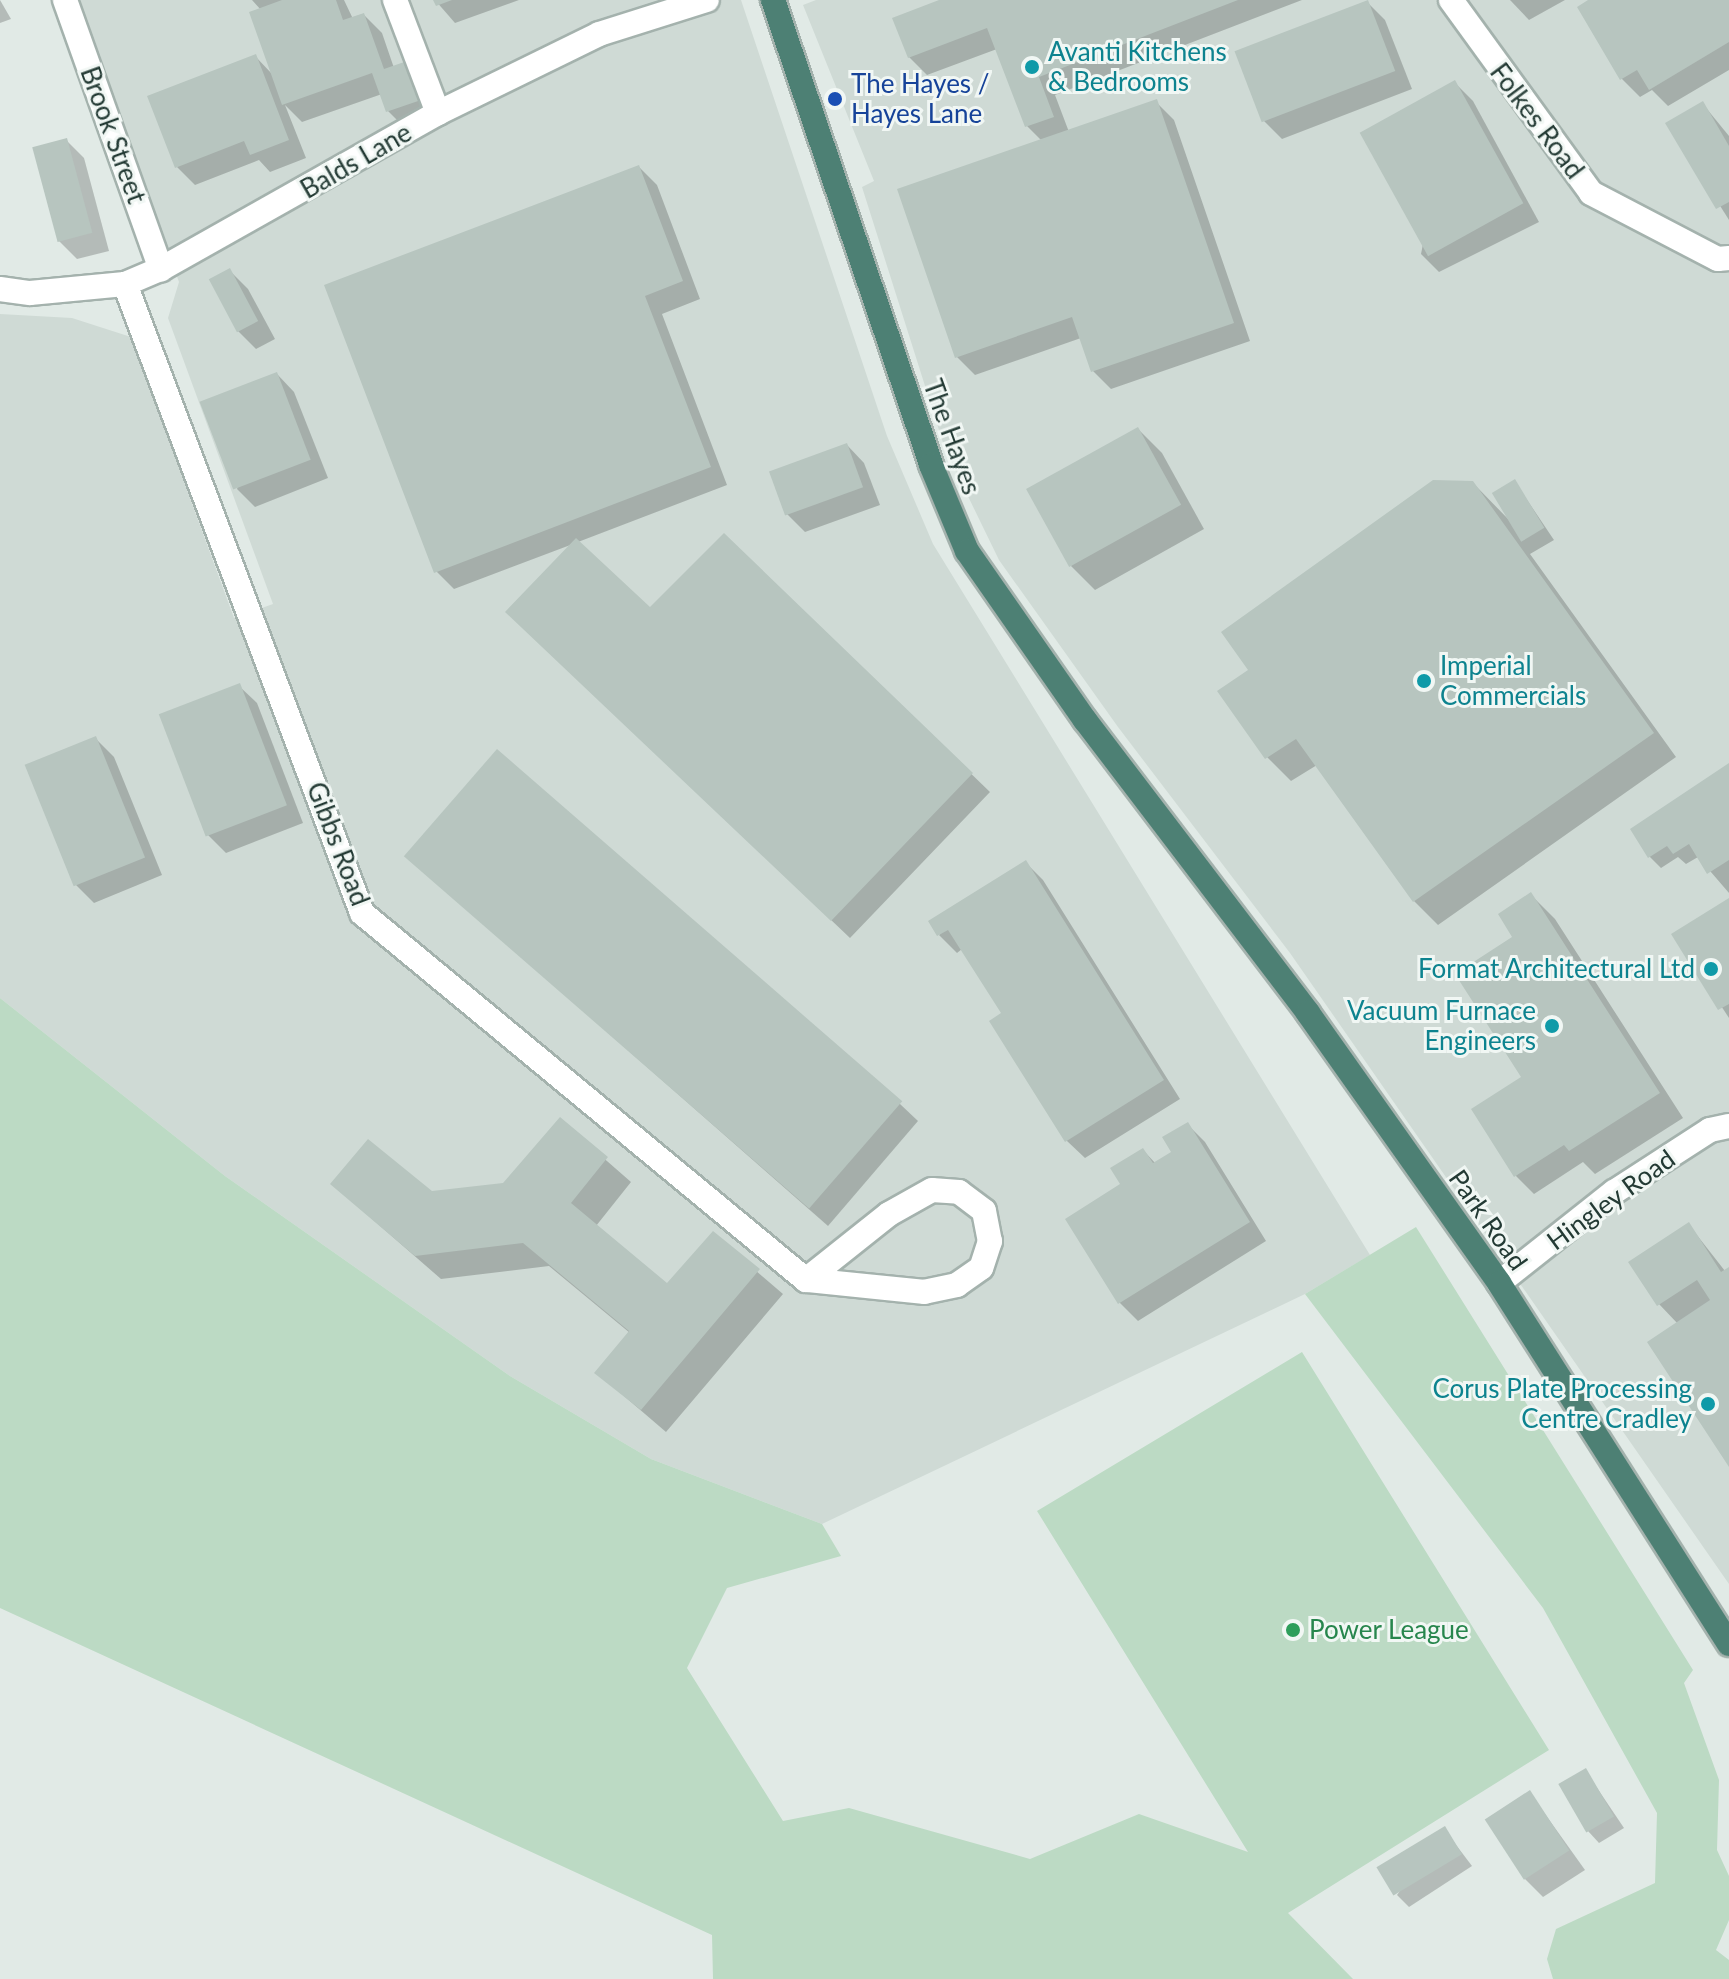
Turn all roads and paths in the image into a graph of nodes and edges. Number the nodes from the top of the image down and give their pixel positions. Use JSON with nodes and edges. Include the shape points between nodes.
{"nodes":[{"id":1,"x":65,"y":0,"type":"edge"},
{"id":2,"x":395,"y":0,"type":"edge"},
{"id":3,"x":707,"y":0,"type":"edge"},
{"id":4,"x":773,"y":0,"type":"edge"},
{"id":5,"x":1451,"y":0,"type":"edge"},
{"id":6,"x":438,"y":113,"type":"junction"},
{"id":7,"x":1729,"y":258,"type":"edge"},
{"id":8,"x":161,"y":269,"type":"junction"},
{"id":9,"x":125,"y":284,"type":"junction"},
{"id":10,"x":0,"y":289,"type":"edge"},
{"id":11,"x":1179,"y":843,"type":"joint"},
{"id":12,"x":1729,"y":1126,"type":"edge"},
{"id":13,"x":806,"y":1280,"type":"junction"},
{"id":14,"x":1499,"y":1283,"type":"junction"},
{"id":15,"x":1729,"y":1644,"type":"edge"}],
"edges":[{"from":1,"to":8,"type":"street","name":"Brook Street"},
{"from":2,"to":6,"type":"street"},
{"from":3,"to":6,"type":"street","name":"Balds Lane","via":[[599,34]]},
{"from":4,"to":11,"type":"highway","name":"The Hayes","via":[[926,452],[967,551]]},
{"from":5,"to":7,"type":"street","name":"Folkes Road","via":[[1591,193],[1718,259]]},
{"from":6,"to":8,"type":"street","name":"Balds Lane"},
{"from":8,"to":9,"type":"street","name":"Balds Lane"},
{"from":9,"to":10,"type":"street","name":"Balds Lane","via":[[30,293]]},
{"from":9,"to":13,"type":"street","name":"Gibbs Road","via":[[362,913]]},
{"from":11,"to":14,"type":"highway","name":"Park Road","via":[[1308,1013]]},
{"from":12,"to":14,"type":"street","name":"Hingley Road","via":[[1710,1130],[1614,1192]]},
{"from":13,"to":13,"type":"street","via":[[925,1292],[957,1285],[981,1268],[990,1241],[984,1211],[959,1192],[932,1190],[889,1214]]},
{"from":14,"to":15,"type":"highway","name":"Park Road"}]}
